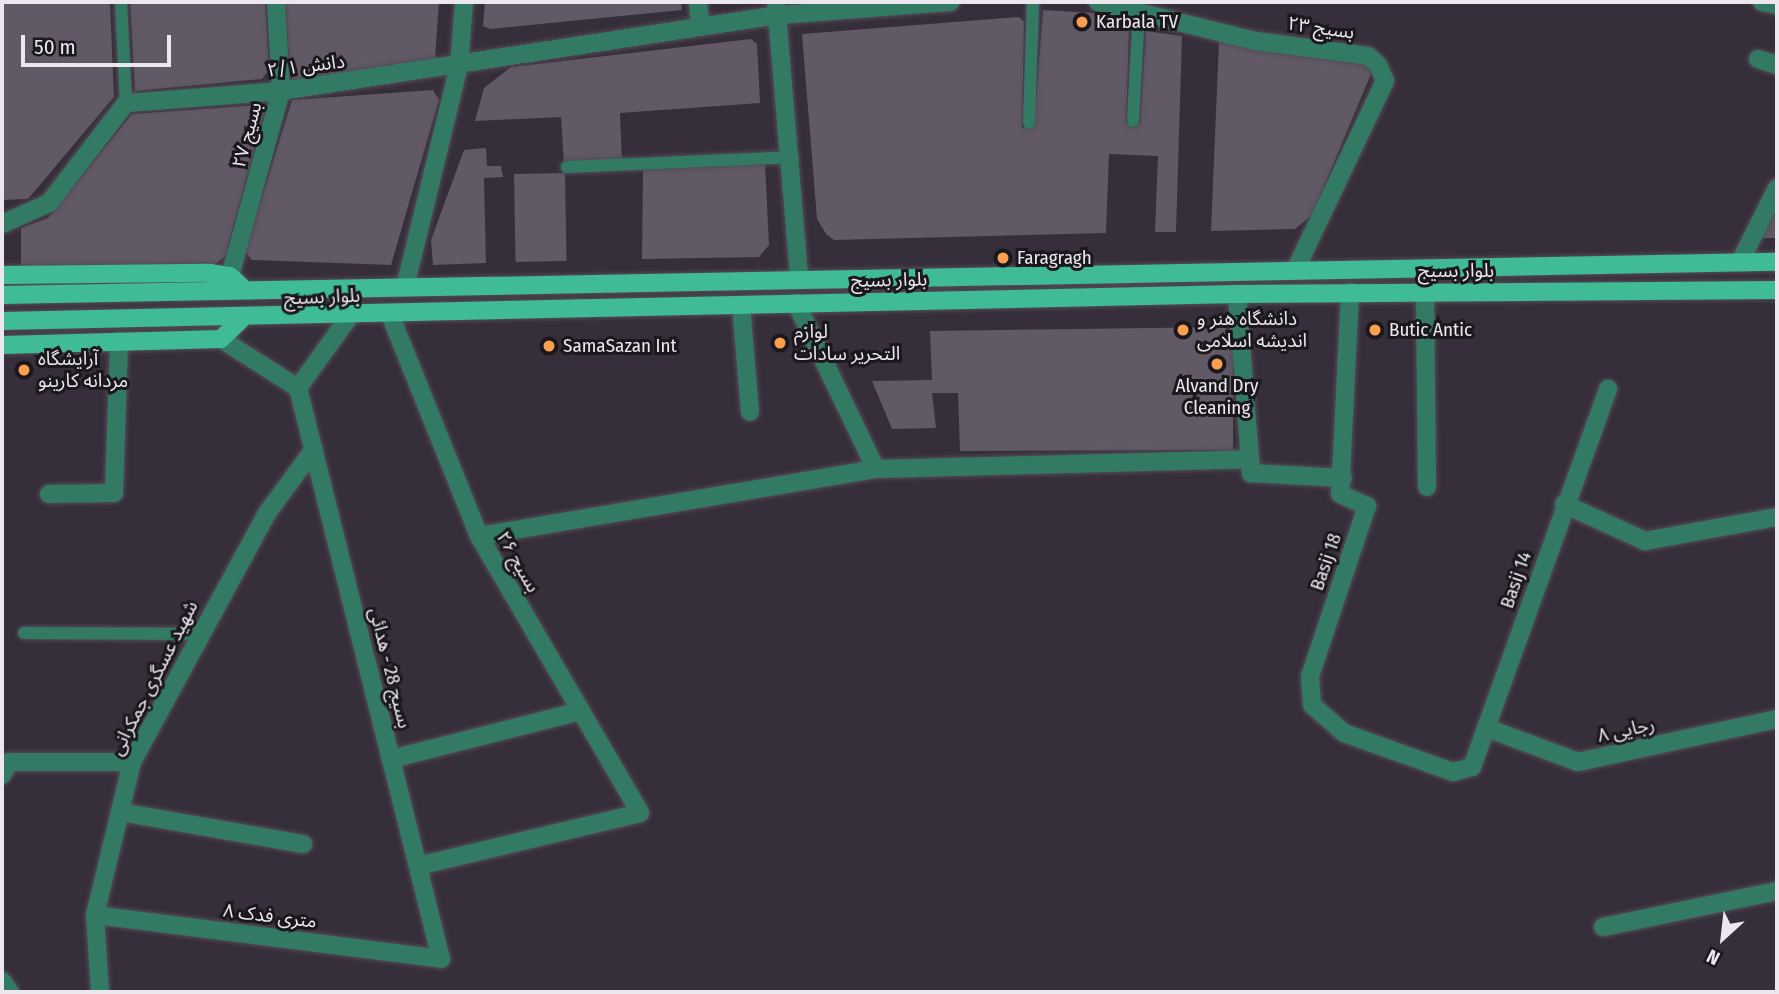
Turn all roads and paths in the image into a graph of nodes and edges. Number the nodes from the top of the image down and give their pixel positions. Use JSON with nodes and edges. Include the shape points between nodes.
{"nodes":[{"id":1,"x":121,"y":2,"type":"edge"},
{"id":2,"x":276,"y":2,"type":"edge"},
{"id":3,"x":464,"y":2,"type":"edge"},
{"id":4,"x":698,"y":2,"type":"edge"},
{"id":5,"x":951,"y":2,"type":"edge"},
{"id":6,"x":1033,"y":2,"type":"edge"},
{"id":7,"x":1098,"y":2,"type":"edge"},
{"id":8,"x":1762,"y":2,"type":"edge"},
{"id":9,"x":1777,"y":5,"type":"edge"},
{"id":10,"x":777,"y":8,"type":"edge"},
{"id":11,"x":1163,"y":9,"type":"edge"},
{"id":12,"x":1139,"y":11,"type":"junction"},
{"id":13,"x":701,"y":27,"type":"junction"},
{"id":14,"x":1758,"y":59,"type":"dead end"},
{"id":15,"x":1777,"y":65,"type":"edge"},
{"id":16,"x":459,"y":66,"type":"junction"},
{"id":17,"x":281,"y":91,"type":"junction"},
{"id":18,"x":126,"y":103,"type":"junction"},
{"id":19,"x":1133,"y":121,"type":"dead end"},
{"id":20,"x":1029,"y":123,"type":"dead end"},
{"id":21,"x":793,"y":157,"type":"junction"},
{"id":22,"x":567,"y":167,"type":"dead end"},
{"id":23,"x":1777,"y":188,"type":"edge"},
{"id":24,"x":2,"y":224,"type":"edge"},
{"id":25,"x":1740,"y":262,"type":"junction"},
{"id":26,"x":1777,"y":262,"type":"edge"},
{"id":27,"x":1636,"y":263,"type":"junction"},
{"id":28,"x":1679,"y":263,"type":"junction"},
{"id":29,"x":1297,"y":266,"type":"junction"},
{"id":30,"x":2,"y":275,"type":"edge"},
{"id":31,"x":799,"y":276,"type":"junction"},
{"id":32,"x":236,"y":281,"type":"junction"},
{"id":33,"x":406,"y":283,"type":"junction"},
{"id":34,"x":1677,"y":290,"type":"junction"},
{"id":35,"x":1777,"y":290,"type":"edge"},
{"id":36,"x":1638,"y":291,"type":"junction"},
{"id":37,"x":1350,"y":292,"type":"junction"},
{"id":38,"x":1425,"y":292,"type":"junction"},
{"id":39,"x":1237,"y":293,"type":"junction"},
{"id":40,"x":2,"y":295,"type":"edge"},
{"id":41,"x":796,"y":303,"type":"junction"},
{"id":42,"x":741,"y":305,"type":"junction"},
{"id":43,"x":349,"y":317,"type":"junction"},
{"id":44,"x":391,"y":317,"type":"junction"},
{"id":45,"x":241,"y":320,"type":"junction"},
{"id":46,"x":2,"y":321,"type":"edge"},
{"id":47,"x":221,"y":339,"type":"junction"},
{"id":48,"x":119,"y":341,"type":"junction"},
{"id":49,"x":4,"y":345,"type":"edge"},
{"id":50,"x":298,"y":388,"type":"junction"},
{"id":51,"x":1608,"y":389,"type":"dead end"},
{"id":52,"x":750,"y":412,"type":"dead end"},
{"id":53,"x":314,"y":449,"type":"junction"},
{"id":54,"x":1250,"y":459,"type":"junction"},
{"id":55,"x":876,"y":469,"type":"junction"},
{"id":56,"x":1343,"y":478,"type":"junction"},
{"id":57,"x":1427,"y":488,"type":"dead end"},
{"id":58,"x":49,"y":494,"type":"dead end"},
{"id":59,"x":1564,"y":504,"type":"junction"},
{"id":60,"x":1777,"y":517,"type":"edge"},
{"id":61,"x":479,"y":536,"type":"junction"},
{"id":62,"x":24,"y":633,"type":"dead end"},
{"id":63,"x":199,"y":634,"type":"junction"},
{"id":64,"x":580,"y":711,"type":"junction"},
{"id":65,"x":1777,"y":719,"type":"edge"},
{"id":66,"x":1487,"y":727,"type":"junction"},
{"id":67,"x":391,"y":759,"type":"junction"},
{"id":68,"x":132,"y":762,"type":"junction"},
{"id":69,"x":1453,"y":772,"type":"joint"},
{"id":70,"x":2,"y":775,"type":"edge"},
{"id":71,"x":120,"y":812,"type":"junction"},
{"id":72,"x":303,"y":844,"type":"dead end"},
{"id":73,"x":418,"y":866,"type":"junction"},
{"id":74,"x":1777,"y":891,"type":"edge"},
{"id":75,"x":94,"y":915,"type":"junction"},
{"id":76,"x":1603,"y":927,"type":"dead end"},
{"id":77,"x":441,"y":958,"type":"joint"},
{"id":78,"x":2,"y":981,"type":"edge"},
{"id":79,"x":10,"y":992,"type":"edge"},
{"id":80,"x":100,"y":992,"type":"edge"}],
"edges":[{"from":1,"to":18,"type":"lane"},
{"from":2,"to":17,"type":"street","name":"بسیج ۲۷"},
{"from":3,"to":16,"type":"street"},
{"from":4,"to":13,"type":"street"},
{"from":5,"to":10,"type":"street","name":"دانش ۲/۱"},
{"from":6,"to":20,"type":"lane"},
{"from":7,"to":12,"type":"street"},
{"from":8,"to":9,"type":"street"},
{"from":10,"to":13,"type":"street","name":"دانش ۲/۱"},
{"from":10,"to":21,"type":"street"},
{"from":11,"to":12,"type":"street"},
{"from":11,"to":29,"type":"street","name":"بسیج ۲۳","via":[[1256,41],[1368,56],[1385,75]]},
{"from":12,"to":19,"type":"lane"},
{"from":13,"to":16,"type":"street","name":"دانش ۲/۱"},
{"from":14,"to":15,"type":"street"},
{"from":16,"to":17,"type":"street","name":"دانش ۲/۱"},
{"from":16,"to":33,"type":"street"},
{"from":17,"to":18,"type":"street","name":"دانش ۲/۱"},
{"from":17,"to":32,"type":"street","name":"بسیج ۲۷"},
{"from":18,"to":24,"type":"street","via":[[49,203]]},
{"from":21,"to":22,"type":"lane"},
{"from":21,"to":31,"type":"street"},
{"from":23,"to":25,"type":"street"},
{"from":25,"to":26,"type":"main road","name":"بلوار بسیج"},
{"from":25,"to":28,"type":"main road","name":"بلوار بسیج"},
{"from":27,"to":28,"type":"main road","name":"بلوار بسیج"},
{"from":27,"to":29,"type":"main road","name":"بلوار بسیج"},
{"from":27,"to":36,"type":"main road"},
{"from":28,"to":34,"type":"main road","via":[[1672,276]]},
{"from":29,"to":31,"type":"main road","name":"بلوار بسیج"},
{"from":30,"to":32,"type":"main road"},
{"from":31,"to":33,"type":"main road","name":"بلوار بسیج"},
{"from":32,"to":33,"type":"main road","name":"بلوار بسیج"},
{"from":32,"to":40,"type":"main road","name":"بلوار بسیج"},
{"from":34,"to":35,"type":"main road","name":"بلوار بسیج"},
{"from":34,"to":36,"type":"main road","name":"بلوار بسیج"},
{"from":36,"to":38,"type":"main road","name":"بلوار بسیج"},
{"from":37,"to":38,"type":"main road","name":"بلوار بسیج"},
{"from":37,"to":39,"type":"main road","name":"بلوار بسیج"},
{"from":37,"to":56,"type":"street"},
{"from":38,"to":57,"type":"street"},
{"from":39,"to":41,"type":"main road","name":"بلوار بسیج"},
{"from":39,"to":54,"type":"street"},
{"from":41,"to":42,"type":"main road","name":"بلوار بسیج"},
{"from":41,"to":55,"type":"street"},
{"from":42,"to":44,"type":"main road","name":"بلوار بسیج"},
{"from":42,"to":52,"type":"street"},
{"from":43,"to":44,"type":"main road","name":"بلوار بسیج"},
{"from":43,"to":45,"type":"main road","name":"بلوار بسیج"},
{"from":43,"to":50,"type":"street"},
{"from":44,"to":61,"type":"street","name":"بسیج ۲۶"},
{"from":45,"to":46,"type":"main road","name":"بلوار بسیج"},
{"from":45,"to":47,"type":"main road"},
{"from":47,"to":48,"type":"main road"},
{"from":47,"to":50,"type":"street"},
{"from":48,"to":49,"type":"main road"},
{"from":48,"to":58,"type":"street","via":[[114,493]]},
{"from":50,"to":53,"type":"street","name":"بسیج 28 - هدائی"},
{"from":51,"to":59,"type":"street","name":"Basij 14"},
{"from":53,"to":63,"type":"street","name":"شهید عسگری جمکرانی","via":[[268,512]]},
{"from":53,"to":67,"type":"street","name":"بسیج 28 - هدائی"},
{"from":54,"to":55,"type":"street"},
{"from":54,"to":56,"type":"street","via":[[1251,473]]},
{"from":55,"to":61,"type":"street"},
{"from":56,"to":69,"type":"street","name":"Basij 18","via":[[1340,496],[1367,506],[1310,676],[1312,705],[1344,733]]},
{"from":59,"to":60,"type":"street","via":[[1645,541]]},
{"from":59,"to":66,"type":"street","name":"Basij 14"},
{"from":61,"to":64,"type":"street","name":"بسیج ۲۶"},
{"from":62,"to":63,"type":"lane"},
{"from":63,"to":68,"type":"street","name":"شهید عسگری جمکرانی"},
{"from":64,"to":67,"type":"street"},
{"from":64,"to":73,"type":"street","name":"بسیج ۲۶","via":[[640,813]]},
{"from":65,"to":66,"type":"street","name":"رجایی ۸","via":[[1578,762]]},
{"from":66,"to":69,"type":"street","name":"Basij 14","via":[[1472,766]]},
{"from":67,"to":73,"type":"street","name":"بسیج 28 - هدائی"},
{"from":68,"to":70,"type":"street","via":[[9,762]]},
{"from":68,"to":71,"type":"street","name":"شهید عسگری جمکرانی"},
{"from":71,"to":72,"type":"street"},
{"from":71,"to":75,"type":"street","name":"شهید عسگری جمکرانی"},
{"from":73,"to":77,"type":"street","name":"بسیج 28 - هدائی"},
{"from":74,"to":76,"type":"street"},
{"from":75,"to":77,"type":"street","name":"۸ متری فدک"},
{"from":75,"to":80,"type":"street","name":"شهید عسگری جمکرانی"},
{"from":78,"to":79,"type":"street"}]}
